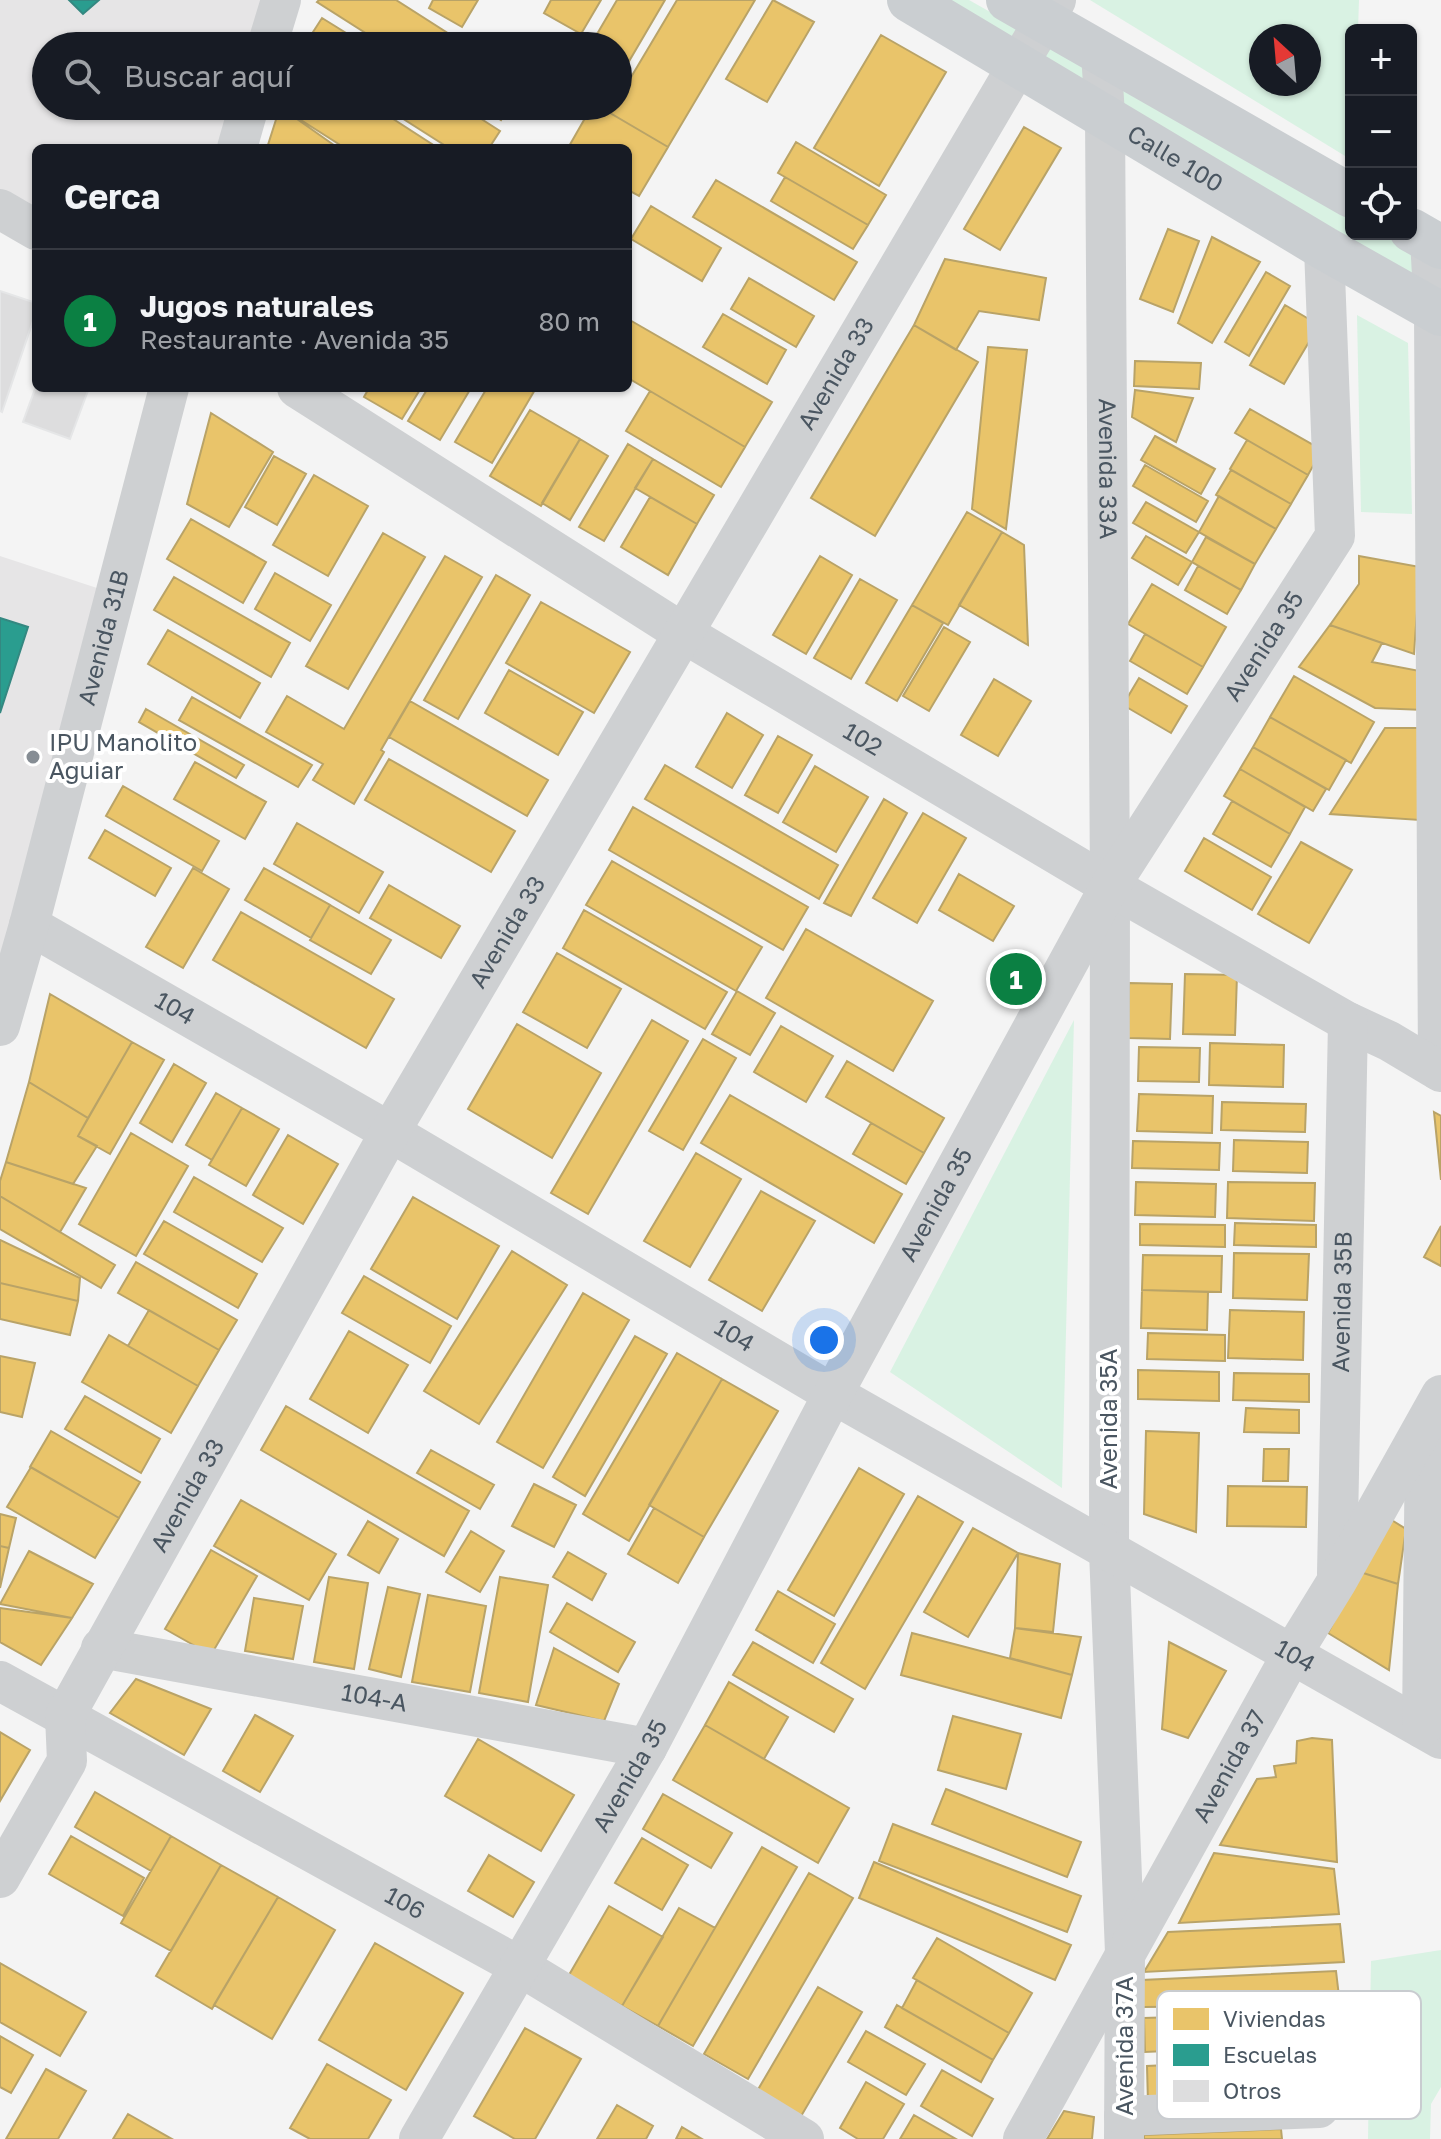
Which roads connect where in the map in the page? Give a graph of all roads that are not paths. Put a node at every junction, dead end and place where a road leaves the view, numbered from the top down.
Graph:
1 (281, 0) edge
2 (909, 0) edge
3 (1036, 7) edge
4 (271, 32) edge
5 (1101, 53) junction
6 (1018, 64) junction
7 (1105, 115) junction
8 (245, 120) edge
9 (238, 144) edge
10 (1345, 193) edge
11 (0, 209) edge
12 (32, 228) edge
13 (1427, 239) edge
14 (1324, 248) junction
15 (1437, 312) edge
16 (168, 392) edge
17 (303, 392) edge
18 (683, 633) junction
19 (1110, 886) junction
20 (29, 925) junction
21 (1348, 1022) junction
22 (0, 1026) edge
23 (1440, 1071) edge
24 (390, 1132) junction
25 (833, 1394) junction
26 (1433, 1410) edge
27 (1109, 1551) junction
28 (1337, 1581) junction
29 (101, 1648) junction
30 (1292, 1654) junction
31 (0, 1681) edge
32 (65, 1716) junction
33 (1432, 1734) edge
34 (647, 1748) junction
35 (0, 1878) edge
36 (1125, 1953) junction
37 (519, 1966) junction
38 (1206, 2119) edge
39 (1124, 2127) edge
40 (419, 2139) edge
41 (804, 2139) edge
42 (1023, 2139) edge

1 - 4 street
2 - 6 main road, Calle 100
3 - 5 main road
3 - 6 street, Avenida 33
5 - 7 street, Avenida 33A
5 - 10 main road
6 - 7 main road, Calle 100
6 - 18 street, Avenida 33
7 - 14 main road, Calle 100
7 - 19 street, Avenida 33A
8 - 9 street
11 - 12 street
13 - 15 street
14 - 15 main road, Calle 100
14 - 19 street, Avenida 35
15 - 23 street
16 - 20 street, Avenida 31B
17 - 18 street, 102
18 - 19 street, 102
18 - 24 street, Avenida 33
19 - 21 street, 102
19 - 25 street, Avenida 35
19 - 27 street, Avenida 35A
20 - 22 street, Avenida 31B
20 - 24 street, 104
21 - 23 street, 102
21 - 28 street, Avenida 35B
24 - 25 street, 104
24 - 29 street, Avenida 33
25 - 27 street, 104
25 - 34 street, Avenida 35
26 - 28 street, Avenida 37
26 - 33 street
27 - 30 street, 104
27 - 36 street, Avenida 35A
28 - 30 street, Avenida 37
29 - 32 street, Avenida 33
29 - 34 street, 104-A
30 - 33 street, 104
30 - 36 street, Avenida 37
31 - 32 street, 106
32 - 35 street
32 - 37 street, 106
34 - 37 street, Avenida 35
36 - 39 street, Avenida 37A
36 - 42 street, Avenida 37
37 - 40 street, Avenida 35
37 - 41 street, 106
38 - 39 street

